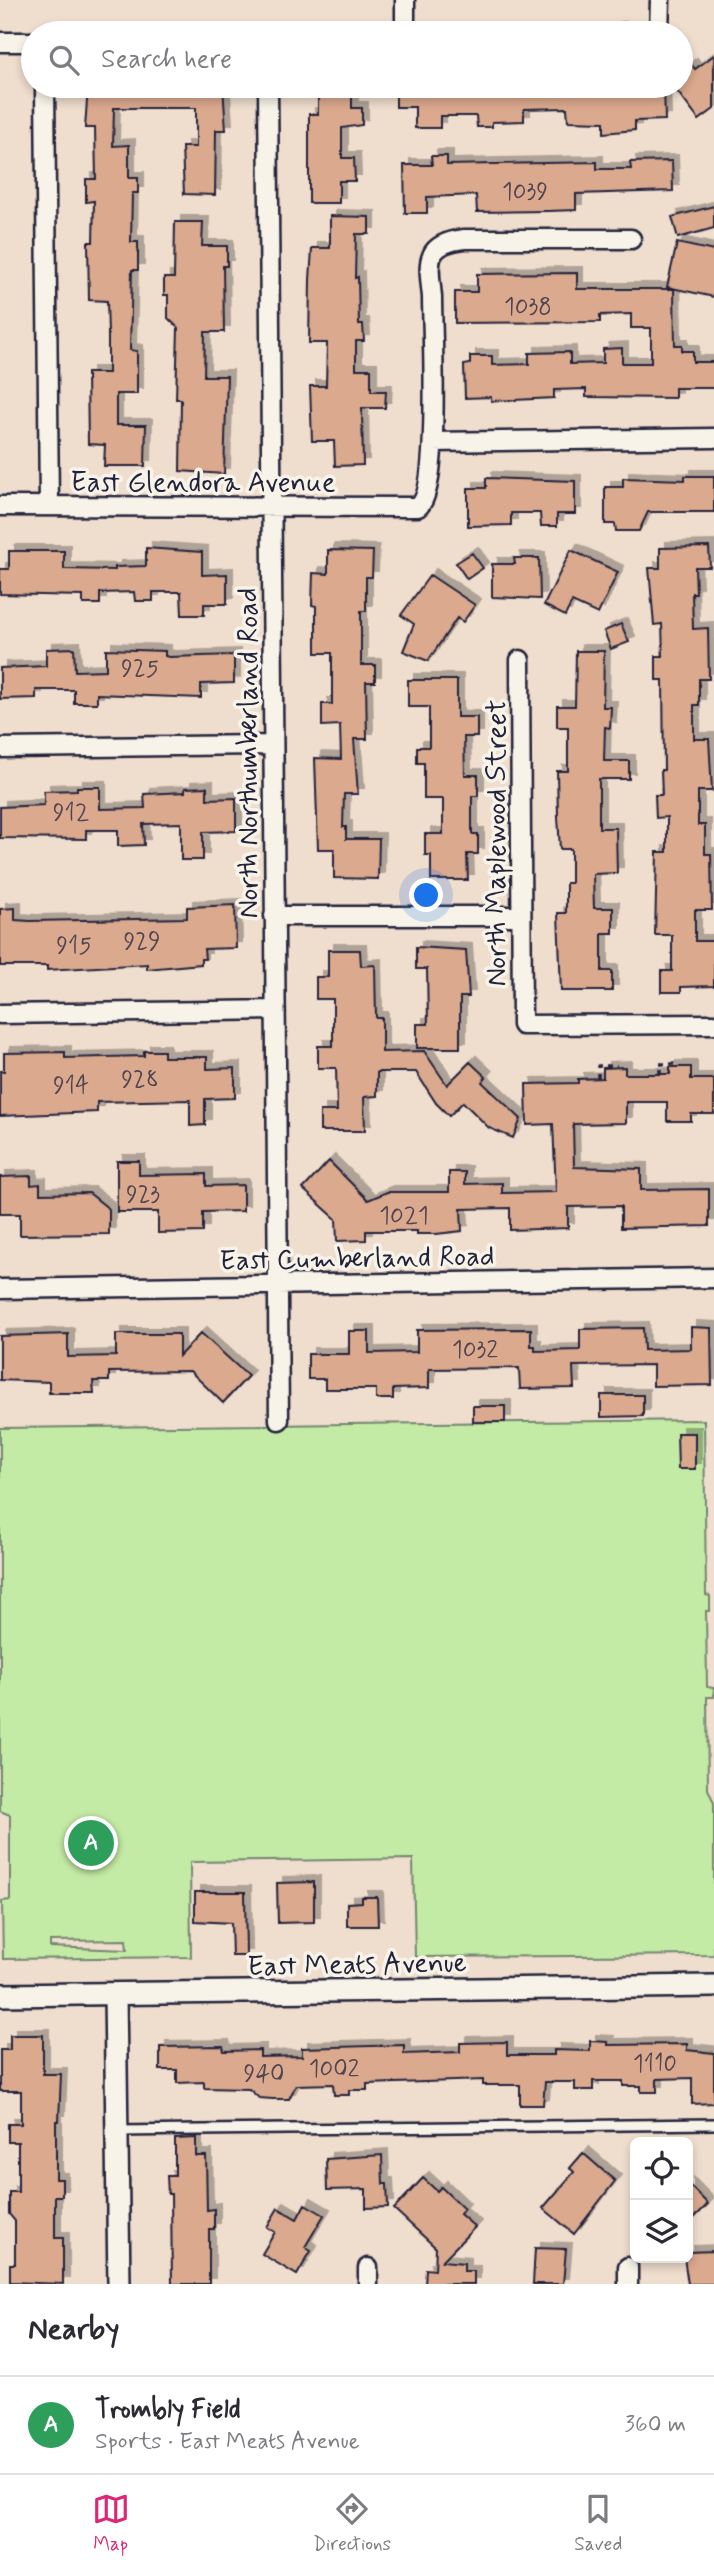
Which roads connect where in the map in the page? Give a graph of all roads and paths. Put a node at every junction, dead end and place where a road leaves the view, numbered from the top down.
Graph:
1 (405, 0) edge
2 (660, 0) edge
3 (405, 21) edge
4 (659, 21) edge
5 (0, 42) edge
6 (21, 42) edge
7 (45, 98) edge
8 (268, 98) edge
9 (631, 239) dead end
10 (714, 438) edge
11 (432, 442) junction
12 (0, 506) edge
13 (49, 506) junction
14 (273, 509) junction
15 (520, 660) dead end
16 (272, 745) junction
17 (0, 748) edge
18 (274, 916) junction
19 (521, 916) junction
20 (275, 1010) junction
21 (0, 1014) edge
22 (714, 1024) edge
23 (680, 1064) dead end
24 (617, 1066) dead end
25 (660, 1074) dead end
26 (597, 1078) dead end
27 (714, 1278) edge
28 (278, 1284) junction
29 (0, 1289) edge
30 (279, 1419) dead end
31 (714, 1986) edge
32 (116, 1994) junction
33 (0, 1995) edge
34 (714, 2124) edge
35 (117, 2131) junction
36 (119, 2284) edge

1 - 3 street
2 - 4 street
5 - 6 street
7 - 13 street
8 - 14 street, North Northumberland Road
9 - 11 street
10 - 11 street
11 - 14 street, East Glendora Avenue
12 - 13 street, East Glendora Avenue
13 - 14 street, East Glendora Avenue
14 - 16 street, North Northumberland Road
15 - 19 street, North Maplewood Street
16 - 17 street
16 - 18 street, North Northumberland Road
18 - 19 street
18 - 20 street, North Northumberland Road
19 - 22 street, North Maplewood Street
20 - 21 street
20 - 28 street, North Northumberland Road
23 - 25 path
24 - 26 path
27 - 28 street, East Cumberland Road
28 - 29 street, East Cumberland Road
28 - 30 street, North Northumberland Road
31 - 32 street, East Meats Avenue
32 - 33 street, East Meats Avenue
32 - 35 street
34 - 35 lane
35 - 36 street

